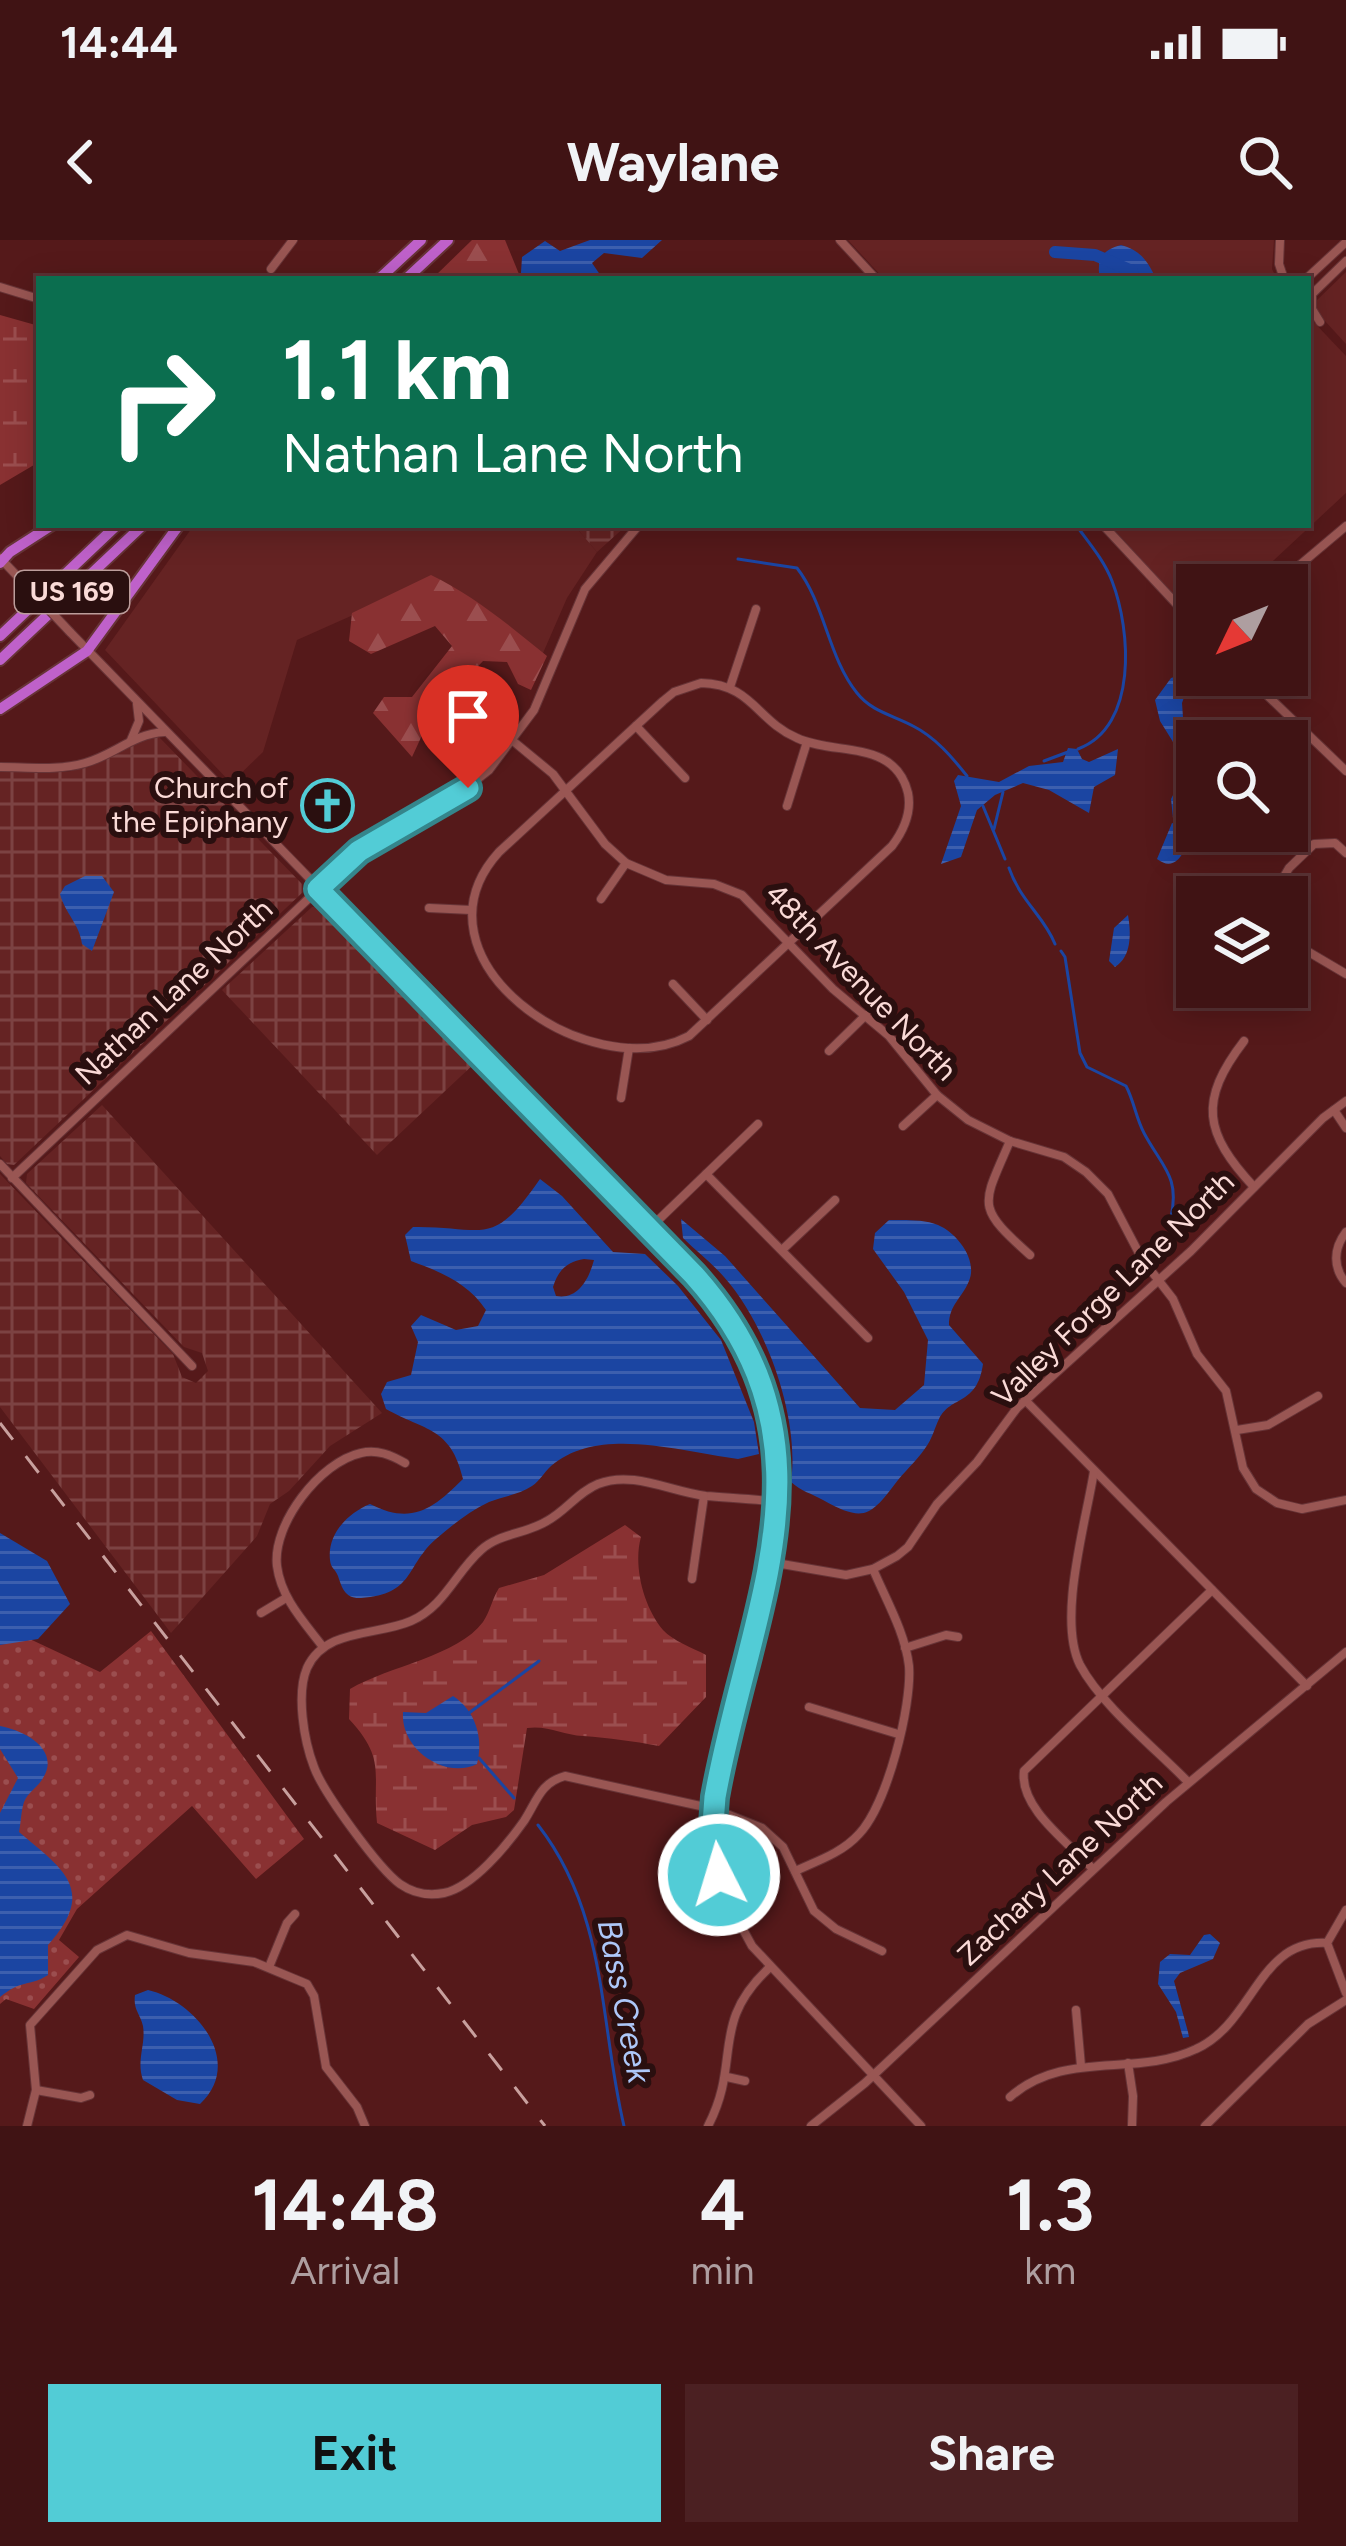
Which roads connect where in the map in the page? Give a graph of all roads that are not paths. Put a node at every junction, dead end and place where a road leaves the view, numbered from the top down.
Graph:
1 (274, 240) edge
2 (293, 240) edge
3 (421, 240) edge
4 (448, 240) edge
5 (840, 240) edge
6 (1280, 240) edge
7 (1346, 242) edge
8 (283, 250) junction
9 (1346, 261) edge
10 (271, 269) dead end
11 (382, 276) edge
12 (409, 276) edge
13 (873, 276) edge
14 (1283, 276) edge
15 (1309, 276) edge
16 (0, 287) edge
17 (1311, 295) edge
18 (36, 298) edge
19 (1311, 305) edge
20 (1311, 315) edge
21 (1346, 526) edge
22 (48, 528) edge
23 (115, 528) edge
24 (140, 528) edge
25 (177, 528) edge
26 (636, 528) edge
27 (1106, 528) edge
28 (1, 560) edge
29 (1301, 564) edge
30 (1176, 603) edge
31 (756, 609) dead end
32 (0, 635) edge
33 (87, 651) junction
34 (0, 660) edge
35 (730, 687) junction
36 (1268, 696) edge
37 (137, 703) junction
38 (0, 709) edge
39 (636, 726) junction
40 (165, 732) junction
41 (131, 740) junction
42 (513, 741) junction
43 (807, 742) junction
44 (0, 767) edge
45 (1346, 771) edge
46 (685, 778) dead end
47 (566, 790) junction
48 (787, 806) dead end
49 (1346, 853) edge
50 (626, 862) junction
51 (1284, 876) edge
52 (318, 889) junction
53 (601, 899) dead end
54 (429, 908) dead end
55 (471, 910) junction
56 (789, 943) junction
57 (1308, 952) edge
58 (1346, 974) edge
59 (673, 983) dead end
60 (866, 1015) junction
61 (707, 1020) junction
62 (1244, 1041) dead end
63 (628, 1048) junction
64 (829, 1051) dead end
65 (937, 1095) junction
66 (621, 1097) dead end
67 (1346, 1101) edge
68 (1334, 1110) junction
69 (758, 1124) dead end
70 (904, 1126) dead end
71 (1346, 1128) edge
72 (1010, 1141) junction
73 (0, 1164) edge
74 (706, 1174) junction
75 (13, 1178) junction
76 (1254, 1187) junction
77 (835, 1200) dead end
78 (649, 1228) junction
79 (1346, 1232) edge
80 (782, 1250) junction
81 (1030, 1255) dead end
82 (1343, 1280) edge
83 (1158, 1281) junction
84 (868, 1338) dead end
85 (192, 1366) dead end
86 (1318, 1396) dead end
87 (1025, 1400) junction
88 (1237, 1430) junction
89 (405, 1462) dead end
90 (1094, 1470) junction
91 (704, 1496) junction
92 (1346, 1500) edge
93 (778, 1502) junction
94 (770, 1562) junction
95 (873, 1569) junction
96 (692, 1579) dead end
97 (1212, 1590) junction
98 (286, 1598) junction
99 (261, 1613) dead end
100 (958, 1637) dead end
101 (323, 1647) junction
102 (905, 1648) junction
103 (1346, 1652) edge
104 (1307, 1686) junction
105 (1103, 1695) junction
106 (809, 1707) dead end
107 (898, 1734) junction
108 (1188, 1783) junction
109 (714, 1809) junction
110 (1093, 1869) junction
111 (795, 1871) junction
112 (1346, 1910) edge
113 (296, 1914) dead end
114 (1327, 1943) junction
115 (882, 1952) dead end
116 (269, 1966) junction
117 (769, 1968) junction
118 (1346, 1997) edge
119 (1076, 2010) dead end
120 (1128, 2063) junction
121 (1081, 2066) junction
122 (874, 2074) junction
123 (727, 2077) junction
124 (745, 2080) dead end
125 (35, 2090) junction
126 (90, 2095) dead end
127 (1010, 2097) dead end
128 (27, 2126) edge
129 (365, 2126) edge
130 (708, 2126) edge
131 (811, 2126) edge
132 (921, 2126) edge
133 (1132, 2126) edge
134 (1205, 2126) edge

1 - 8 street
2 - 8 street
3 - 11 highway
4 - 12 highway
5 - 13 street
6 - 14 street
7 - 15 street
8 - 10 street
9 - 17 street
16 - 18 street
19 - 20 street
21 - 29 street
22 - 28 highway
23 - 32 highway, US 169
24 - 34 highway, US 169
25 - 33 highway
26 - 42 street, Nathan Lane North
27 - 30 street
28 - 33 street, bridge
31 - 35 street
33 - 37 street
33 - 38 highway
35 - 39 street
35 - 43 street
36 - 45 street
37 - 40 street
37 - 41 street
39 - 46 street
39 - 47 street
40 - 41 street
40 - 52 street
41 - 44 street
42 - 47 street, 48th Avenue North
42 - 52 street, Nathan Lane North
43 - 48 street
43 - 56 street
47 - 50 street, 48th Avenue North
47 - 55 street
49 - 51 street
50 - 53 street
50 - 56 street, 48th Avenue North
52 - 75 street, Nathan Lane North
52 - 78 street
54 - 55 street
55 - 63 street
56 - 60 street, 48th Avenue North
56 - 61 street
57 - 58 street
59 - 61 street
60 - 64 street
60 - 65 street, 48th Avenue North
61 - 63 street
62 - 76 street
63 - 66 street
65 - 70 street
65 - 72 street, 48th Avenue North
67 - 68 street, Valley Forge Lane North
68 - 71 street
68 - 76 street, Valley Forge Lane North
69 - 74 street
72 - 81 street
72 - 83 street, 48th Avenue North
73 - 75 street
74 - 78 street
74 - 80 street
75 - 85 street
76 - 83 street, Valley Forge Lane North
77 - 80 street
78 - 93 street
79 - 82 street
80 - 84 street
83 - 87 street, Valley Forge Lane North
83 - 88 street, 48th Avenue North
86 - 88 street
87 - 90 street
87 - 95 street, Valley Forge Lane North
88 - 92 street, 48th Avenue North
89 - 98 street
90 - 97 street
90 - 105 street
91 - 93 street
91 - 96 street
91 - 101 street
93 - 94 street
94 - 95 street
94 - 109 street
95 - 102 street
97 - 104 street
97 - 105 street
98 - 99 street
98 - 101 street
100 - 102 street
101 - 109 street
102 - 107 street
103 - 104 street, Zachary Lane North
104 - 108 street, Zachary Lane North
105 - 108 street
105 - 110 street
106 - 107 street
107 - 111 street
108 - 110 street, Zachary Lane North
109 - 111 street
109 - 117 street
110 - 122 street, Zachary Lane North
111 - 115 street
112 - 114 street
113 - 116 street
114 - 118 street
114 - 120 street
116 - 125 street
116 - 129 street
117 - 122 street
117 - 123 street
118 - 134 street
119 - 121 street
120 - 121 street
120 - 133 street
121 - 127 street
122 - 131 street, Zachary Lane North
122 - 132 street
123 - 124 street
123 - 130 street
125 - 126 street
125 - 128 street

